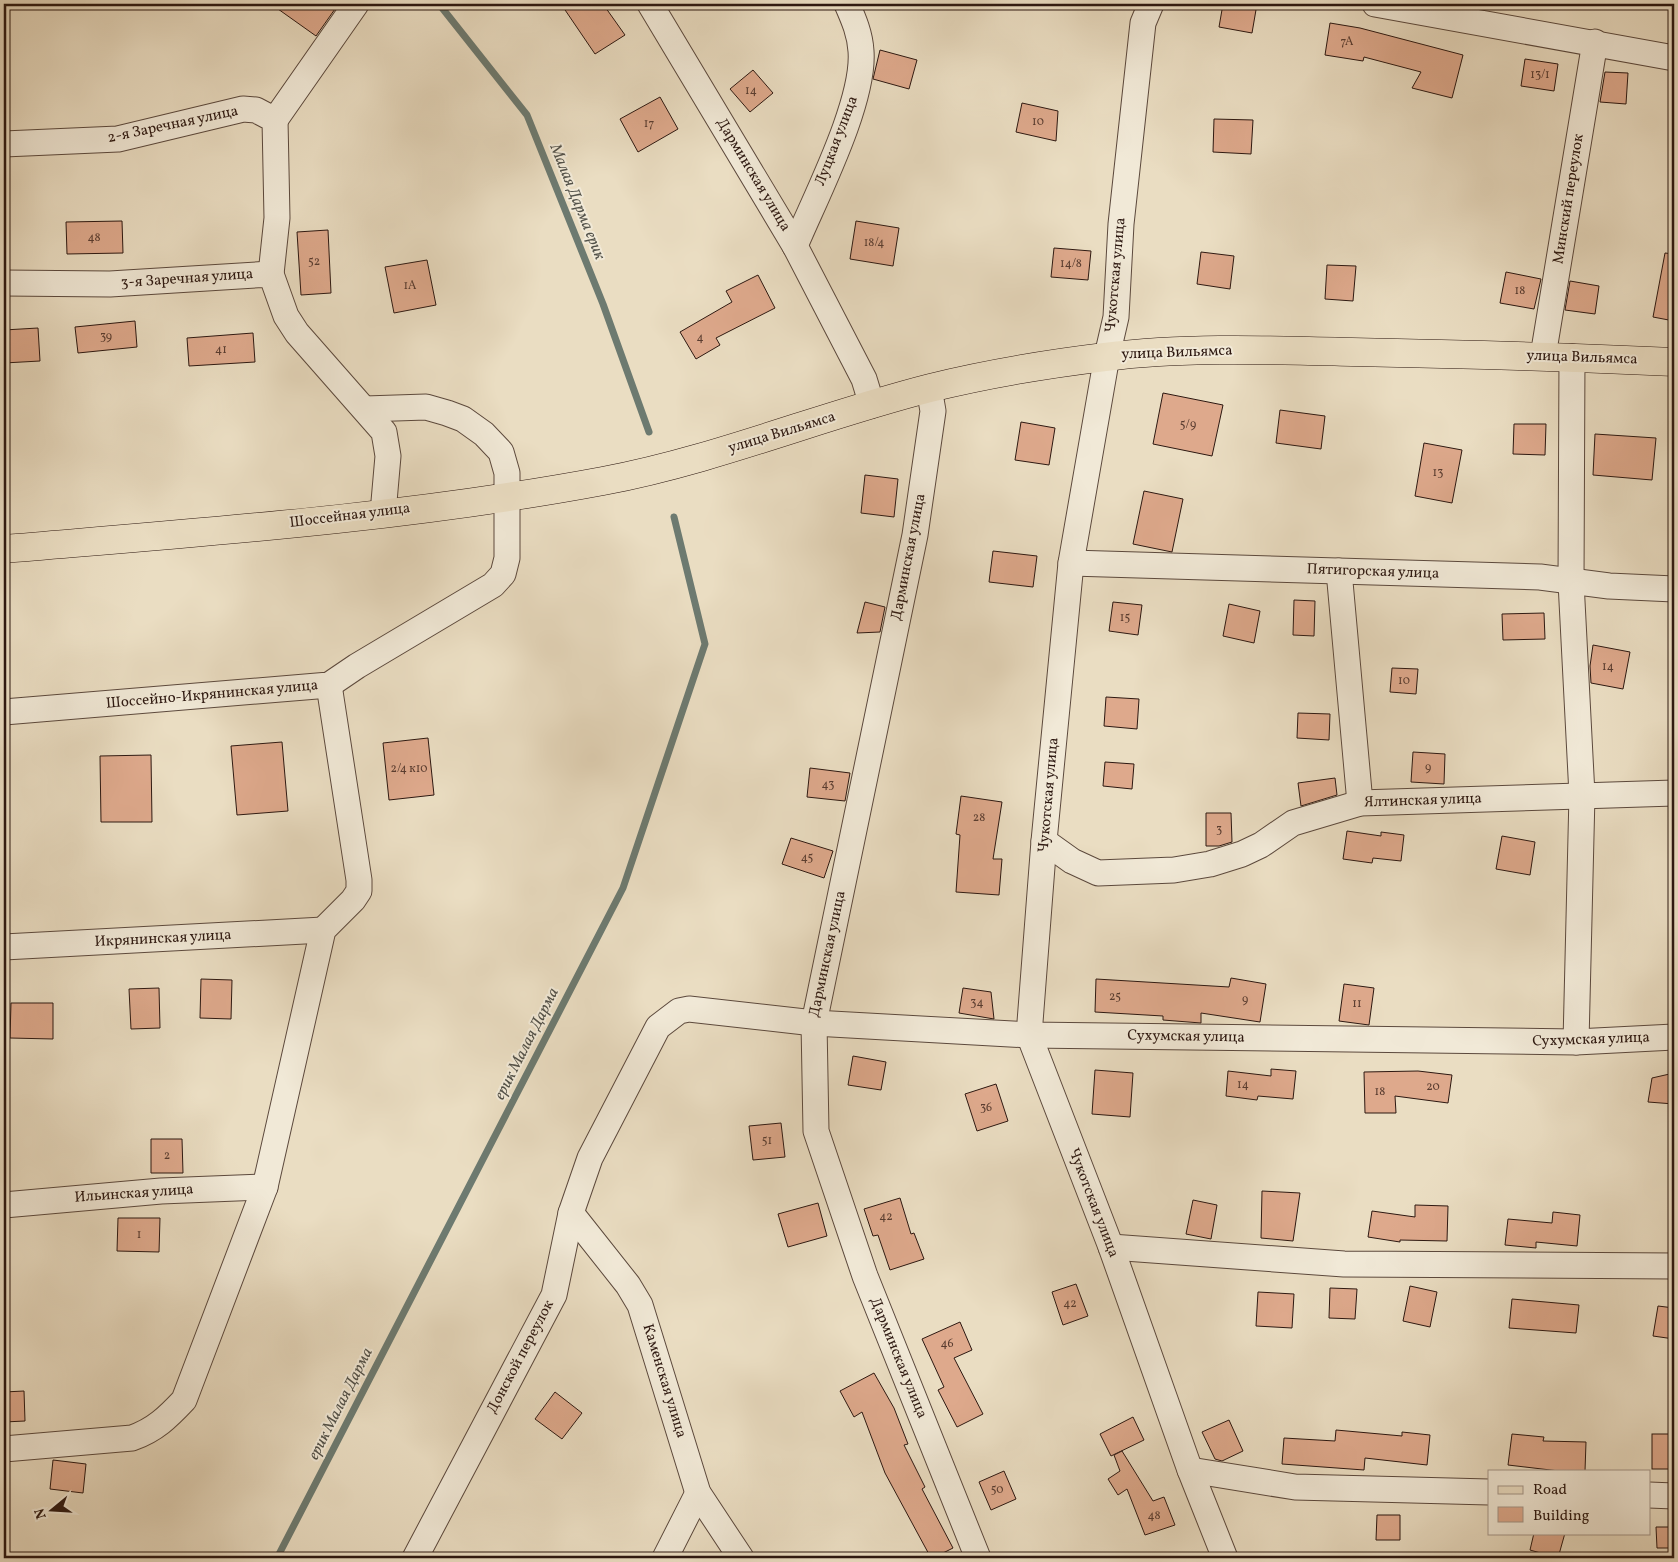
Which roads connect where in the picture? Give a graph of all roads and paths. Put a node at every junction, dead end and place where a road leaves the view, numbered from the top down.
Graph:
1 (356, 4) edge
2 (650, 4) edge
3 (847, 4) edge
4 (1151, 4) edge
5 (1375, 4) edge
6 (1595, 42) junction
7 (1674, 58) edge
8 (275, 120) junction
9 (4, 144) edge
10 (795, 246) junction
11 (271, 274) junction
12 (4, 283) edge
13 (1107, 356) junction
14 (1543, 356) junction
15 (1572, 357) junction
16 (1674, 362) edge
17 (929, 388) junction
18 (872, 405) junction
19 (365, 409) junction
20 (694, 461) joint
21 (508, 496) junction
22 (383, 513) junction
23 (4, 550) edge
24 (1071, 563) junction
25 (1339, 571) junction
26 (1571, 582) junction
27 (1674, 589) edge
28 (329, 685) junction
29 (4, 712) edge
30 (1674, 793) edge
31 (1582, 795) junction
32 (1360, 803) junction
33 (1044, 841) junction
34 (323, 930) junction
35 (4, 947) edge
36 (699, 1010) joint
37 (814, 1023) junction
38 (1029, 1035) junction
39 (1674, 1036) edge
40 (1576, 1042) junction
41 (265, 1187) junction
42 (4, 1205) edge
43 (571, 1213) junction
44 (1111, 1247) junction
45 (1674, 1266) edge
46 (4, 1449) edge
47 (1190, 1470) junction
48 (1488, 1492) edge
49 (698, 1493) junction
50 (1650, 1495) edge
51 (1674, 1496) edge
52 (415, 1558) edge
53 (665, 1558) edge
54 (741, 1558) edge
55 (978, 1558) edge
56 (1225, 1558) edge

1 - 8 street
2 - 10 street, Дарминская улица
3 - 10 street, Луцкая улица
4 - 13 street, Чукотская улица
5 - 6 street
6 - 7 street
6 - 14 street, Минский переулок
8 - 9 street, 2-я Заречная улица
8 - 11 street
10 - 18 street, Дарминская улица
11 - 12 street, 3-я Заречная улица
11 - 19 street, 3-я Заречная улица
13 - 14 main road, улица Вильямса
13 - 17 main road, улица Вильямса
13 - 24 street, Чукотская улица
14 - 15 main road, улица Вильямса
15 - 16 main road, улица Вильямса
15 - 26 street
17 - 18 main road, улица Вильямса
17 - 37 street, Дарминская улица
18 - 20 main road, улица Вильямса
19 - 21 street, Шоссейно-Икрянинская улица
19 - 22 street, 3-я Заречная улица
20 - 21 main road, Шоссейная улица
21 - 22 main road, Шоссейная улица
21 - 28 street, Шоссейно-Икрянинская улица
22 - 23 main road, Шоссейная улица
24 - 25 street, Пятигорская улица
24 - 33 street, Чукотская улица
25 - 26 street, Пятигорская улица
25 - 32 street
26 - 27 street, Пятигорская улица
26 - 31 street
28 - 29 street, Шоссейно-Икрянинская улица
28 - 34 street
30 - 31 street, Ялтинская улица
31 - 32 street, Ялтинская улица
31 - 40 street
32 - 33 street, Ялтинская улица
33 - 38 street, Чукотская улица
34 - 35 street, Икрянинская улица
34 - 41 street
36 - 37 street, Сухумская улица
36 - 43 street, Донской переулок
37 - 38 street, Сухумская улица
37 - 55 street, Дарминская улица
38 - 40 street, Сухумская улица
38 - 44 street, Чукотская улица
39 - 40 street, Сухумская улица
41 - 42 street, Ильинская улица
41 - 46 street
43 - 49 street, Каменская улица
43 - 52 street, Донской переулок
44 - 45 street
44 - 47 street, Чукотская улица
47 - 48 street
47 - 56 street, Чукотская улица
49 - 53 street
49 - 54 street, Каменская улица
50 - 51 street

